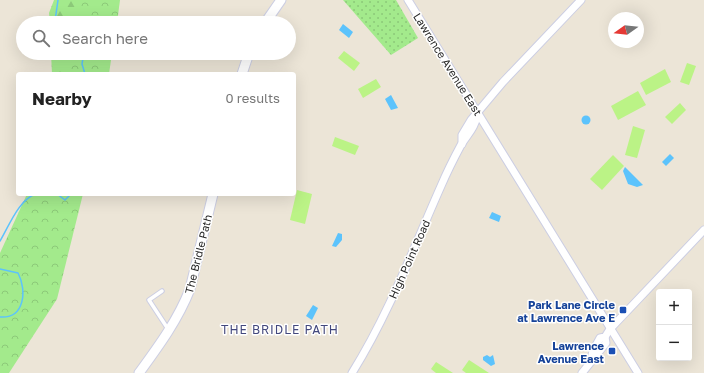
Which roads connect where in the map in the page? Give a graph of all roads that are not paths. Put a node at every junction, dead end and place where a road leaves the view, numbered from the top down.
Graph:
1 (281, 0) edge
2 (408, 0) edge
3 (581, 0) edge
4 (270, 16) edge
5 (247, 60) edge
6 (243, 72) edge
7 (478, 113) junction
8 (213, 196) edge
9 (704, 230) edge
10 (162, 291) dead end
11 (610, 329) junction
12 (169, 330) junction
13 (139, 373) edge
14 (352, 373) edge
15 (582, 373) edge
16 (638, 373) edge

1 - 4 street
2 - 7 street, Lawrence Avenue East
3 - 7 street, High Point Road
5 - 6 street
7 - 11 street, Lawrence Avenue East
7 - 14 street, High Point Road
8 - 12 street, The Bridle Path
9 - 11 street
10 - 12 lane
11 - 15 street
11 - 16 street, Lawrence Avenue East
12 - 13 street, The Bridle Path

